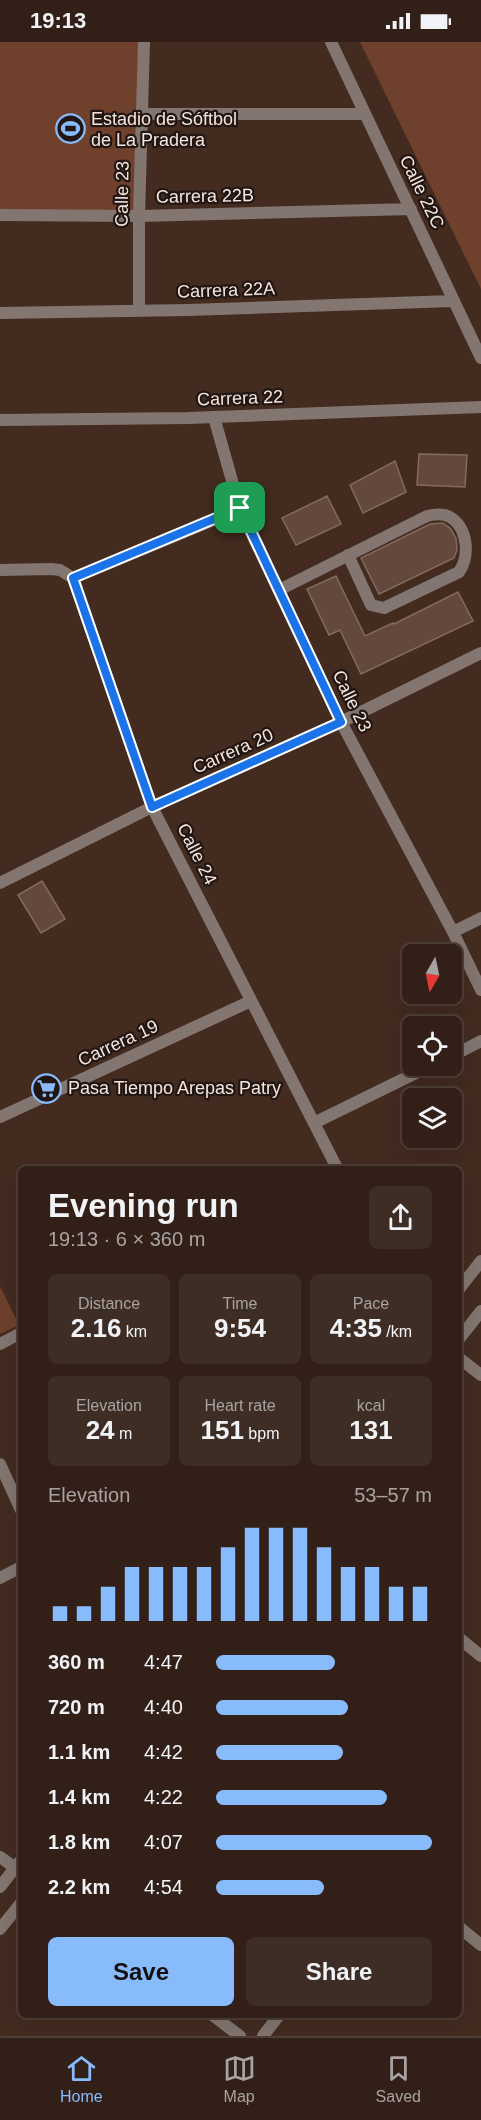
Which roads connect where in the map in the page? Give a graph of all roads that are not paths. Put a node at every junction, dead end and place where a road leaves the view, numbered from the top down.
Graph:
1 (144, 42) edge
2 (331, 42) edge
3 (142, 114) junction
4 (365, 114) junction
5 (411, 209) junction
6 (0, 215) edge
7 (139, 216) junction
8 (453, 301) junction
9 (139, 310) junction
10 (0, 313) edge
11 (481, 358) edge
12 (481, 407) edge
13 (214, 417) junction
14 (0, 420) edge
15 (240, 508) junction
16 (348, 555) junction
17 (0, 570) edge
18 (73, 578) junction
19 (279, 590) junction
20 (481, 653) edge
21 (341, 722) junction
22 (152, 807) junction
23 (0, 883) edge
24 (481, 918) edge
25 (453, 932) junction
26 (481, 990) edge
27 (251, 1000) junction
28 (481, 1041) edge
29 (462, 1051) edge
30 (410, 1076) edge
31 (0, 1117) edge
32 (314, 1123) junction
33 (336, 1166) edge
34 (481, 1261) edge
35 (462, 1285) edge
36 (481, 1311) edge
37 (18, 1335) edge
38 (462, 1335) edge
39 (0, 1344) edge
40 (462, 1360) edge
41 (481, 1375) edge
42 (0, 1464) edge
43 (18, 1503) edge
44 (18, 1569) edge
45 (0, 1578) edge
46 (462, 1640) edge
47 (481, 1656) edge
48 (0, 1857) edge
49 (18, 1866) edge
50 (18, 1868) edge
51 (0, 1887) edge
52 (18, 1907) edge
53 (0, 1929) edge
54 (462, 1930) edge
55 (481, 1946) edge
56 (216, 2018) edge
57 (277, 2018) edge
58 (240, 2036) edge
59 (263, 2036) edge

1 - 3 street, Calle 23
2 - 4 street, Calle 22C
3 - 4 street
3 - 7 street, Calle 23
4 - 5 street, Calle 22C
5 - 7 street, Carrera 22B
5 - 8 street, Calle 22C
6 - 7 street, Carrera 22B
7 - 9 street, Calle 23
8 - 9 street, Carrera 22A
8 - 11 street, Calle 22C
9 - 10 street, Carrera 22A
12 - 13 street, Carrera 22
13 - 14 street, Carrera 22
13 - 15 street, Calle 23
15 - 18 street
15 - 19 street, Calle 23
16 - 16 street
16 - 19 street
17 - 18 street
18 - 22 street, Calle 24
19 - 21 street, Calle 23
20 - 21 street, Carrera 20
21 - 22 street, Carrera 20
21 - 25 street, Calle 23
22 - 23 street, Carrera 20
22 - 27 street, Calle 24
24 - 25 street
25 - 26 street, Calle 23
27 - 31 street, Carrera 19
27 - 32 street, Calle 24
28 - 29 street
30 - 32 street
32 - 33 street, Calle 24
34 - 35 street
36 - 38 street
37 - 39 street
40 - 41 street
42 - 43 street
44 - 45 street
46 - 47 street
48 - 49 street
50 - 51 street
52 - 53 street
54 - 55 street
56 - 58 street
57 - 59 street

